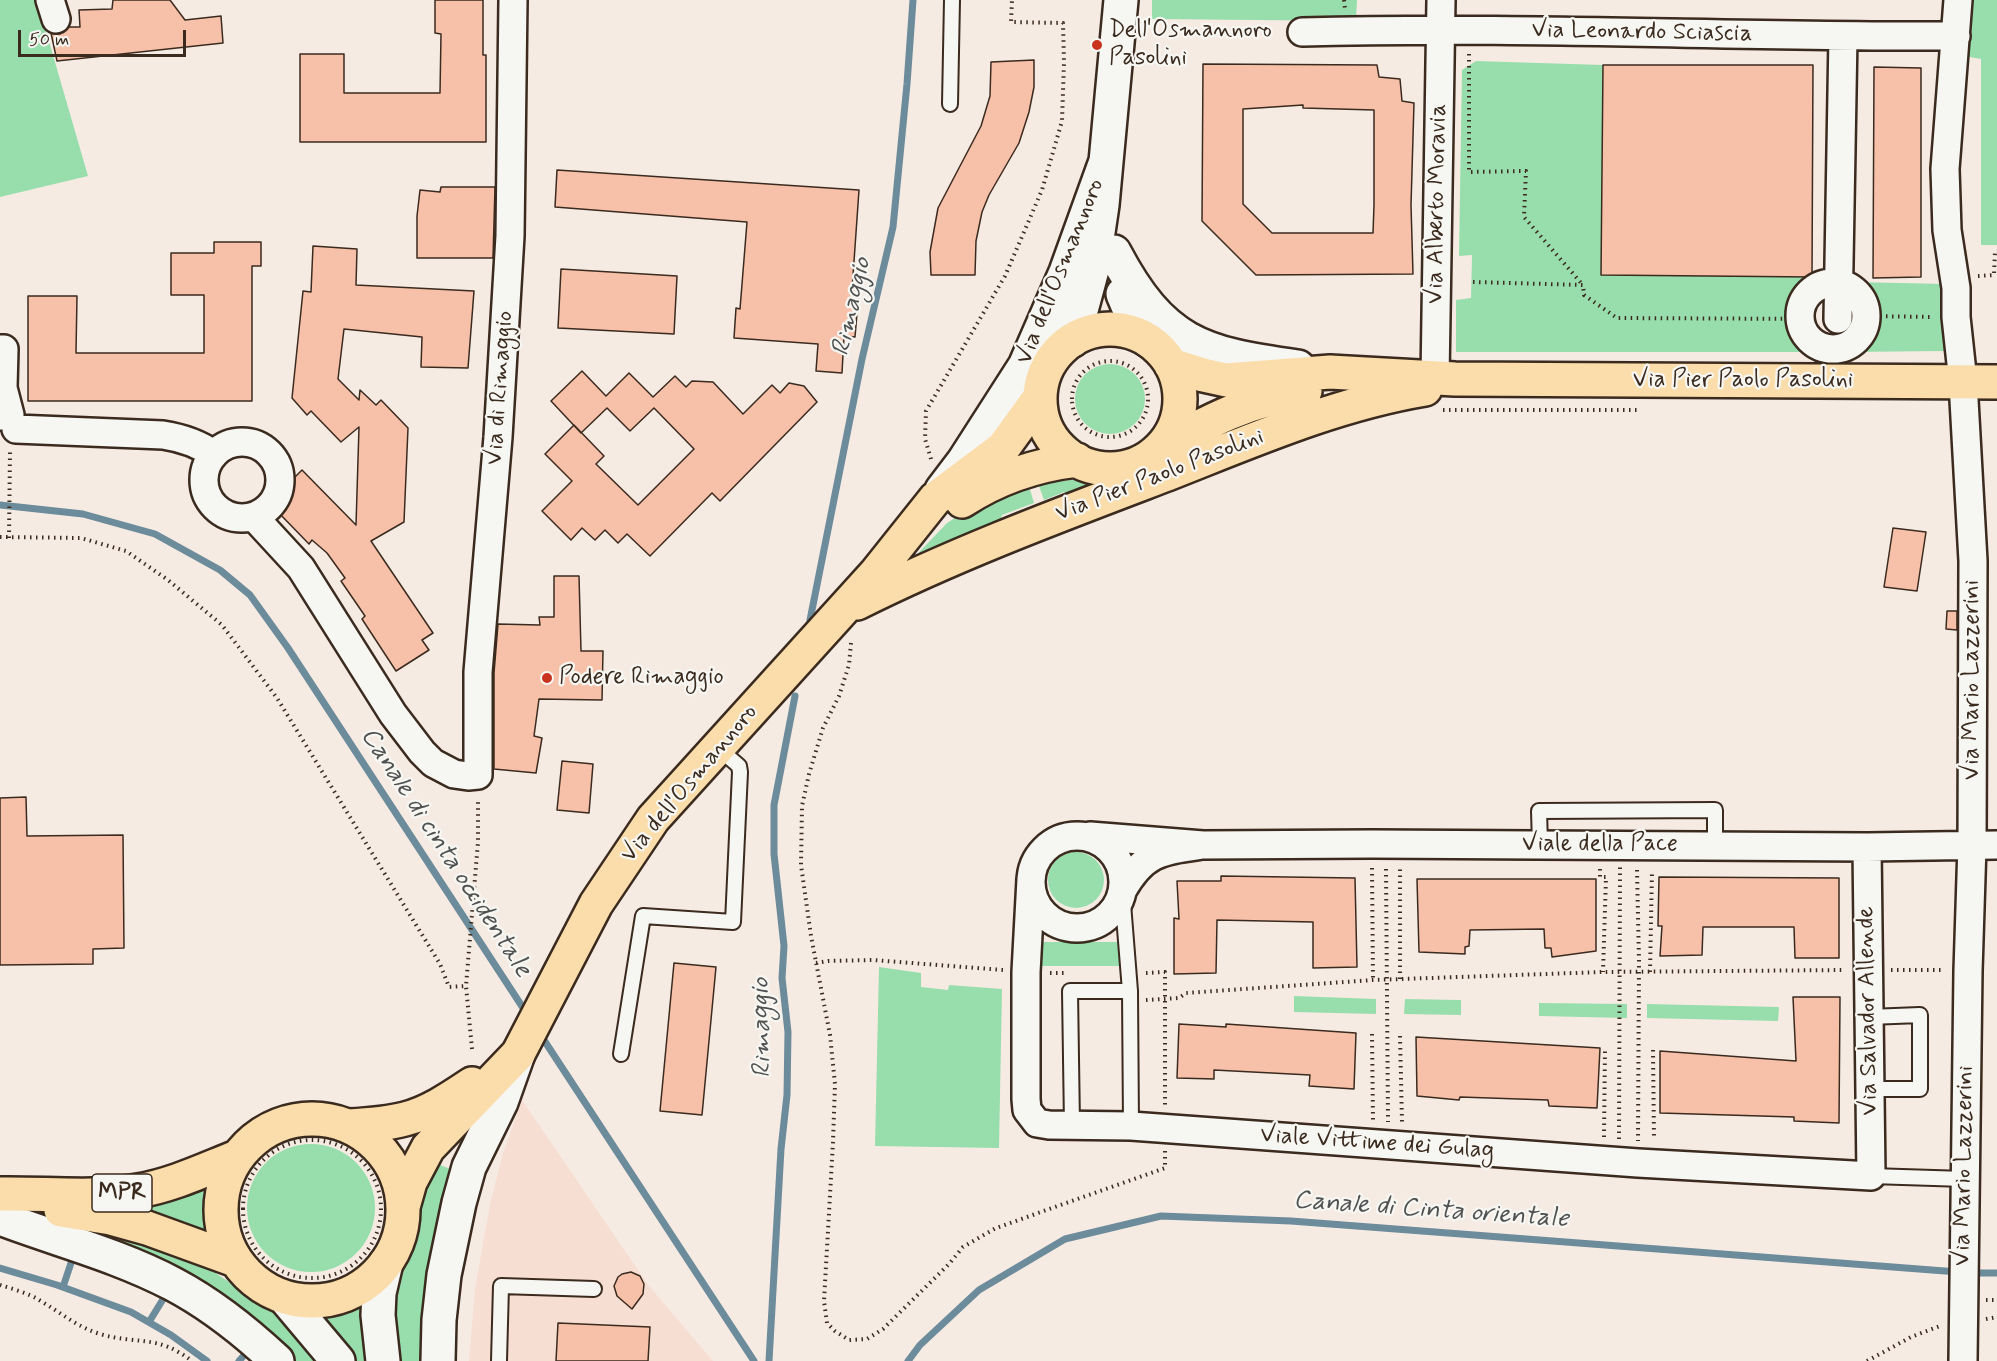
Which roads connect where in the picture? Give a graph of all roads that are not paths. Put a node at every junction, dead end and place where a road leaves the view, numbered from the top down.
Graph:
1 (513, 0) edge
2 (952, 0) edge
3 (1120, 0) edge
4 (1441, 0) edge
5 (1958, 0) edge
6 (1441, 30) junction
7 (1302, 32) dead end
8 (1844, 36) junction
9 (1956, 36) junction
10 (950, 104) dead end
11 (1105, 164) junction
12 (1102, 205) junction
13 (1114, 252) junction
14 (1839, 284) junction
15 (1838, 319) road end
16 (1073, 340) junction
17 (1148, 340) junction
18 (0, 349) edge
19 (1171, 365) junction
20 (1330, 372) junction
21 (1445, 378) junction
22 (1489, 379) junction
23 (1963, 382) junction
24 (1997, 382) edge
25 (1040, 397) junction
26 (8, 422) edge
27 (1158, 450) junction
28 (213, 454) junction
29 (1077, 460) junction
30 (935, 499) junction
31 (254, 517) junction
32 (876, 573) junction
33 (839, 628) junction
34 (717, 747) junction
35 (1080, 836) junction
36 (1980, 836) edge
37 (1540, 844) junction
38 (1203, 845) junction
39 (1715, 845) junction
40 (1867, 847) junction
41 (1031, 879) junction
42 (1122, 891) junction
43 (1130, 996) junction
44 (1869, 1017) junction
45 (520, 1050) junction
46 (621, 1054) dead end
47 (1870, 1089) junction
48 (1072, 1125) junction
49 (348, 1126) junction
50 (1131, 1126) junction
51 (237, 1157) junction
52 (1860, 1175) junction
53 (1965, 1179) junction
54 (0, 1194) edge
55 (0, 1200) edge
56 (403, 1207) junction
57 (0, 1218) edge
58 (235, 1260) junction
59 (386, 1263) junction
60 (594, 1289) dead end
61 (285, 1298) junction
62 (277, 1361) edge
63 (338, 1361) edge
64 (383, 1361) edge
65 (438, 1361) edge
66 (498, 1361) edge
67 (1963, 1361) edge

1 - 31 street, Via di Rimaggio
2 - 10 lane
3 - 11 street, Via dell'Osmannoro
4 - 6 street, Via Alberto Moravia
5 - 9 street, Via Mario Lazzerini
6 - 7 street
6 - 8 street, Via Leonardo Sciascia
6 - 21 street, Via Alberto Moravia
8 - 9 street, Via Leonardo Sciascia
8 - 14 street
9 - 23 street, Via Mario Lazzerini
11 - 12 street, Via dell'Osmannoro
11 - 30 street, Via dell'Osmannoro
12 - 13 street, Via dell'Osmannoro
12 - 16 street, Via dell'Osmannoro
13 - 17 street, Via dell'Osmannoro
13 - 20 street, Via Pier Paolo Pasolini
14 - 14 street
14 - 15 street
16 - 17 main road, Via dell'Osmannoro
16 - 25 main road, Via dell'Osmannoro
17 - 19 main road, Via dell'Osmannoro
18 - 26 street
19 - 20 main road, Via Pier Paolo Pasolini
19 - 27 main road, Via dell'Osmannoro
20 - 21 main road, Via Pier Paolo Pasolini
21 - 22 main road, Via Pier Paolo Pasolini
21 - 27 main road, Via Pier Paolo Pasolini
22 - 23 main road, Via Pier Paolo Pasolini
22 - 33 main road, Via Pier Paolo Pasolini
23 - 24 main road, Via Pier Paolo Pasolini
23 - 36 street, Via Mario Lazzerini
25 - 29 main road, Via dell'Osmannoro
25 - 30 main road, Via dell'Osmannoro
26 - 28 street
27 - 29 main road, Via dell'Osmannoro
28 - 31 street
28 - 31 street
29 - 32 main road, Via dell'Osmannoro
30 - 32 main road, Via dell'Osmannoro
32 - 33 main road, Via dell'Osmannoro
33 - 34 main road, Via dell'Osmannoro
34 - 45 main road, Via dell'Osmannoro
34 - 46 lane
35 - 38 street, Viale della Pace
35 - 41 street
35 - 42 street
36 - 40 street, Viale della Pace
36 - 53 street, Via Mario Lazzerini
37 - 38 street, Viale della Pace
37 - 39 street, Viale della Pace
37 - 39 lane
38 - 42 street, Viale della Pace
39 - 40 street, Viale della Pace
40 - 44 street, Via Salvador Allende
41 - 42 street
41 - 48 street, Viale Vittime dei Gulag
42 - 43 lane
43 - 48 lane
43 - 50 lane
44 - 47 street, Via Salvador Allende
44 - 47 lane
45 - 49 main road, Via dell'Osmannoro
45 - 56 main road, Via dell'Osmannoro
45 - 65 street
47 - 52 street, Via Salvador Allende
48 - 50 street, Viale Vittime dei Gulag
49 - 51 main road, Via dell'Osmannoro
49 - 56 main road, Via dell'Osmannoro
50 - 52 street, Viale Vittime dei Gulag
51 - 54 main road, MPR
51 - 58 main road, Via dell'Osmannoro
52 - 53 lane, Viale Vittime dei Gulag
53 - 67 street, Via Mario Lazzerini
55 - 58 main road, MPR
56 - 59 main road, Via dell'Osmannoro
57 - 62 street, MPR
58 - 61 main road, Via dell'Osmannoro
59 - 61 main road, Via dell'Osmannoro
59 - 64 street, Via dell'Osmannoro
60 - 66 lane
61 - 63 street, Via dell'Osmannoro

